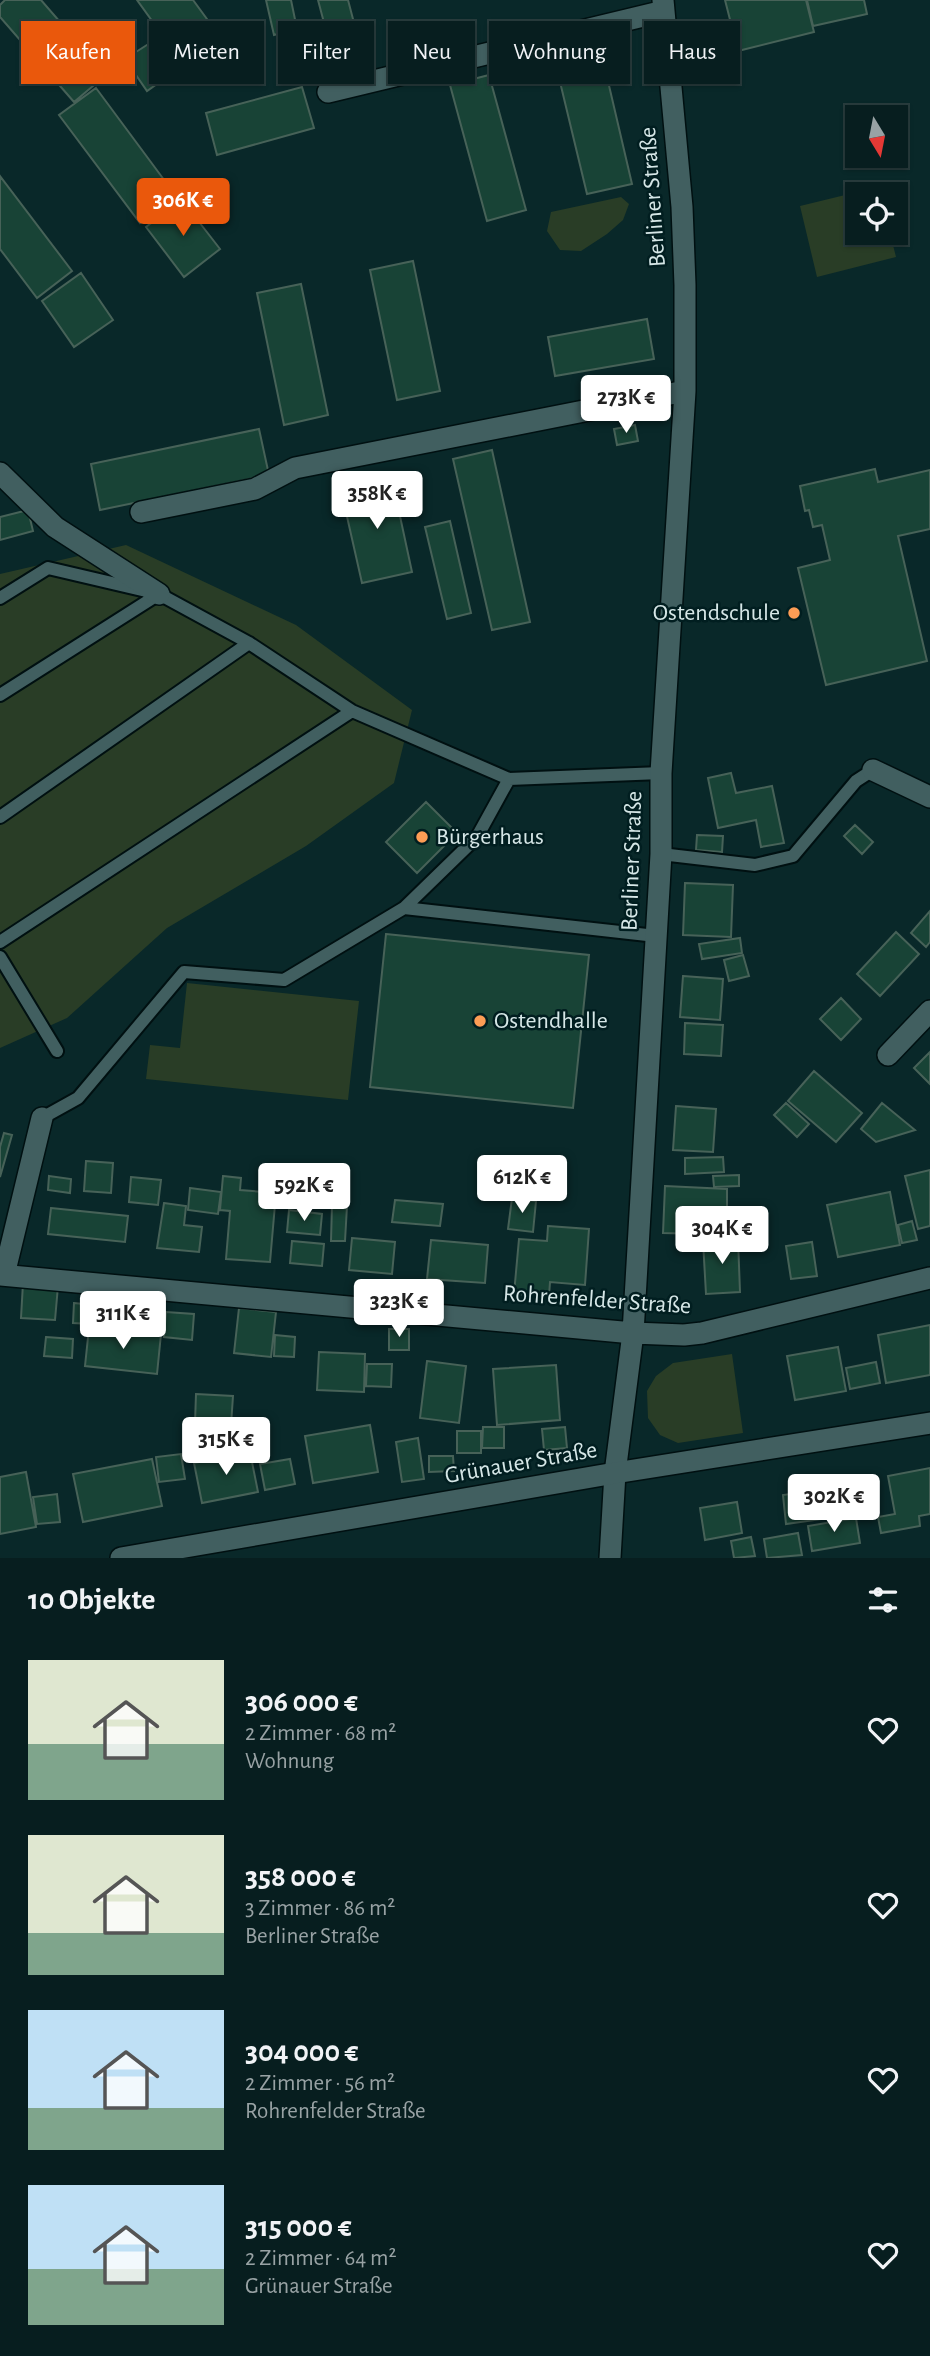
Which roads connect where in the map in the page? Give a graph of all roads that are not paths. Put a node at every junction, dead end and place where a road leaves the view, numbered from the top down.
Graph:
1 (664, 5) edge
2 (328, 92) dead end
3 (685, 391) junction
4 (0, 473) edge
5 (141, 512) dead end
6 (159, 594) junction
7 (0, 598) edge
8 (249, 643) junction
9 (0, 695) edge
10 (352, 711) junction
11 (873, 770) joint
12 (661, 773) junction
13 (509, 779) junction
14 (930, 797) edge
15 (0, 817) edge
16 (661, 854) junction
17 (404, 908) junction
18 (656, 936) junction
19 (0, 942) edge
20 (0, 957) edge
21 (930, 1011) edge
22 (57, 1051) dead end
23 (888, 1055) dead end
24 (42, 1118) joint
25 (2, 1275) edge
26 (930, 1278) edge
27 (634, 1333) junction
28 (930, 1423) edge
29 (615, 1473) junction
30 (159, 1555) edge
31 (121, 1558) edge
32 (610, 1558) edge

1 - 2 street
1 - 3 street, Berliner Straße
3 - 5 street
3 - 12 street, Berliner Straße
4 - 6 street
6 - 7 lane
6 - 8 lane
6 - 9 lane
8 - 10 lane
8 - 15 lane
10 - 13 lane
10 - 19 lane
11 - 14 street
11 - 16 lane
12 - 13 lane
12 - 16 street, Berliner Straße
13 - 17 lane
16 - 18 street, Berliner Straße
17 - 18 lane
17 - 24 lane
18 - 27 street, Berliner Straße
20 - 22 lane
21 - 23 street
24 - 25 street, Rohrenfelder Straße
25 - 27 street, Rohrenfelder Straße
26 - 27 street, Rohrenfelder Straße
27 - 29 street, Berliner Straße
28 - 29 street, Grünauer Straße
29 - 30 street, Grünauer Straße
29 - 32 street, Berliner Straße
30 - 31 street, Grünauer Straße

